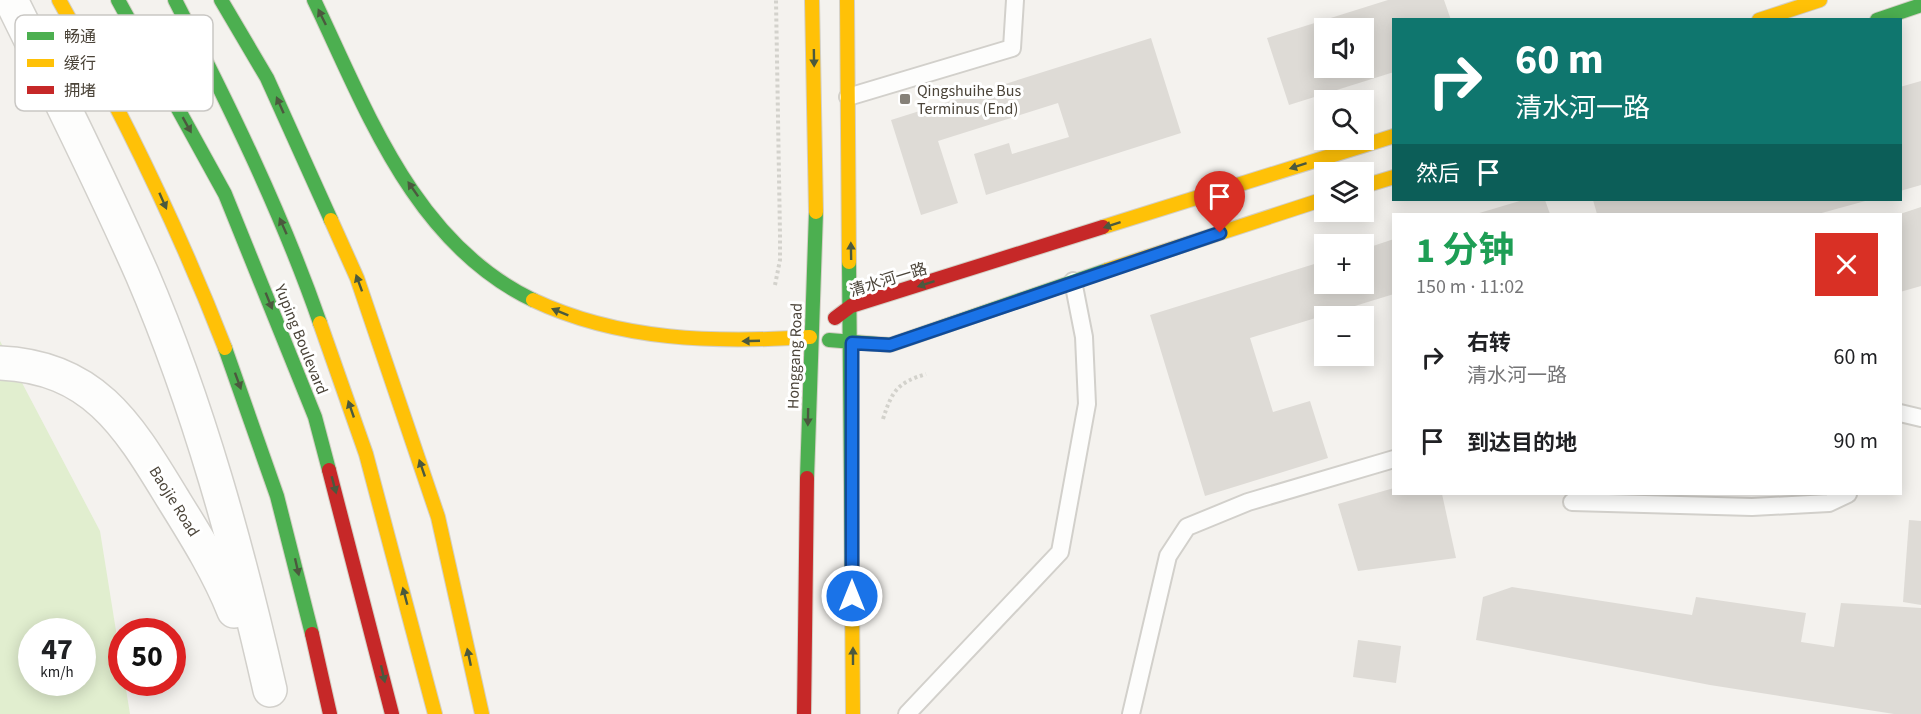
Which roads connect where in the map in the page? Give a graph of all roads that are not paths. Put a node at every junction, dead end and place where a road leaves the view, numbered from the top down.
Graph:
1 (11, 0) edge
2 (59, 0) edge
3 (118, 0) edge
4 (175, 0) edge
5 (221, 0) edge
6 (314, 0) edge
7 (812, 0) edge
8 (847, 0) edge
9 (1015, 0) edge
10 (1820, 0) edge
11 (1921, 5) edge
12 (18, 15) edge
13 (67, 15) edge
14 (126, 15) edge
15 (183, 15) edge
16 (1765, 18) edge
17 (1883, 18) edge
18 (213, 72) edge
19 (848, 97) junction
20 (65, 111) edge
21 (118, 111) edge
22 (179, 111) edge
23 (1392, 137) edge
24 (1392, 178) edge
25 (1374, 183) edge
26 (1314, 202) edge
27 (1073, 281) junction
28 (851, 306) junction
29 (810, 337) junction
30 (852, 343) junction
31 (0, 363) edge
32 (1902, 413) edge
33 (1921, 418) edge
34 (1392, 460) edge
35 (1846, 495) edge
36 (1572, 502) dead end
37 (273, 702) edge
38 (330, 714) edge
39 (392, 714) edge
40 (435, 714) edge
41 (482, 714) edge
42 (804, 714) edge
43 (853, 714) edge
44 (907, 714) edge
45 (1131, 714) edge

1 - 12 street
2 -> 13 main road
3 -> 14 main road, Yuping Boulevard
15 -> 4 main road, Yuping Boulevard
41 -> 5 main road
29 -> 6 main road
7 -> 29 main road, Honggang Road
8 - 19 main road
9 - 19 lane
10 - 16 main road
11 - 17 main road
40 -> 18 main road, Yuping Boulevard
28 -> 19 main road
20 - 37 street
21 -> 38 main road
22 -> 39 main road, Yuping Boulevard
23 -> 28 main road, 清水河一路
24 - 25 main road
26 - 27 main road
27 - 30 main road
27 - 44 lane
28 - 29 main road, 清水河一路
28 - 30 main road
29 - 30 main road
29 -> 42 main road, Honggang Road
43 -> 30 main road
31 - 37 street, Baojie Road
32 - 33 lane
34 - 45 lane
35 - 36 lane

